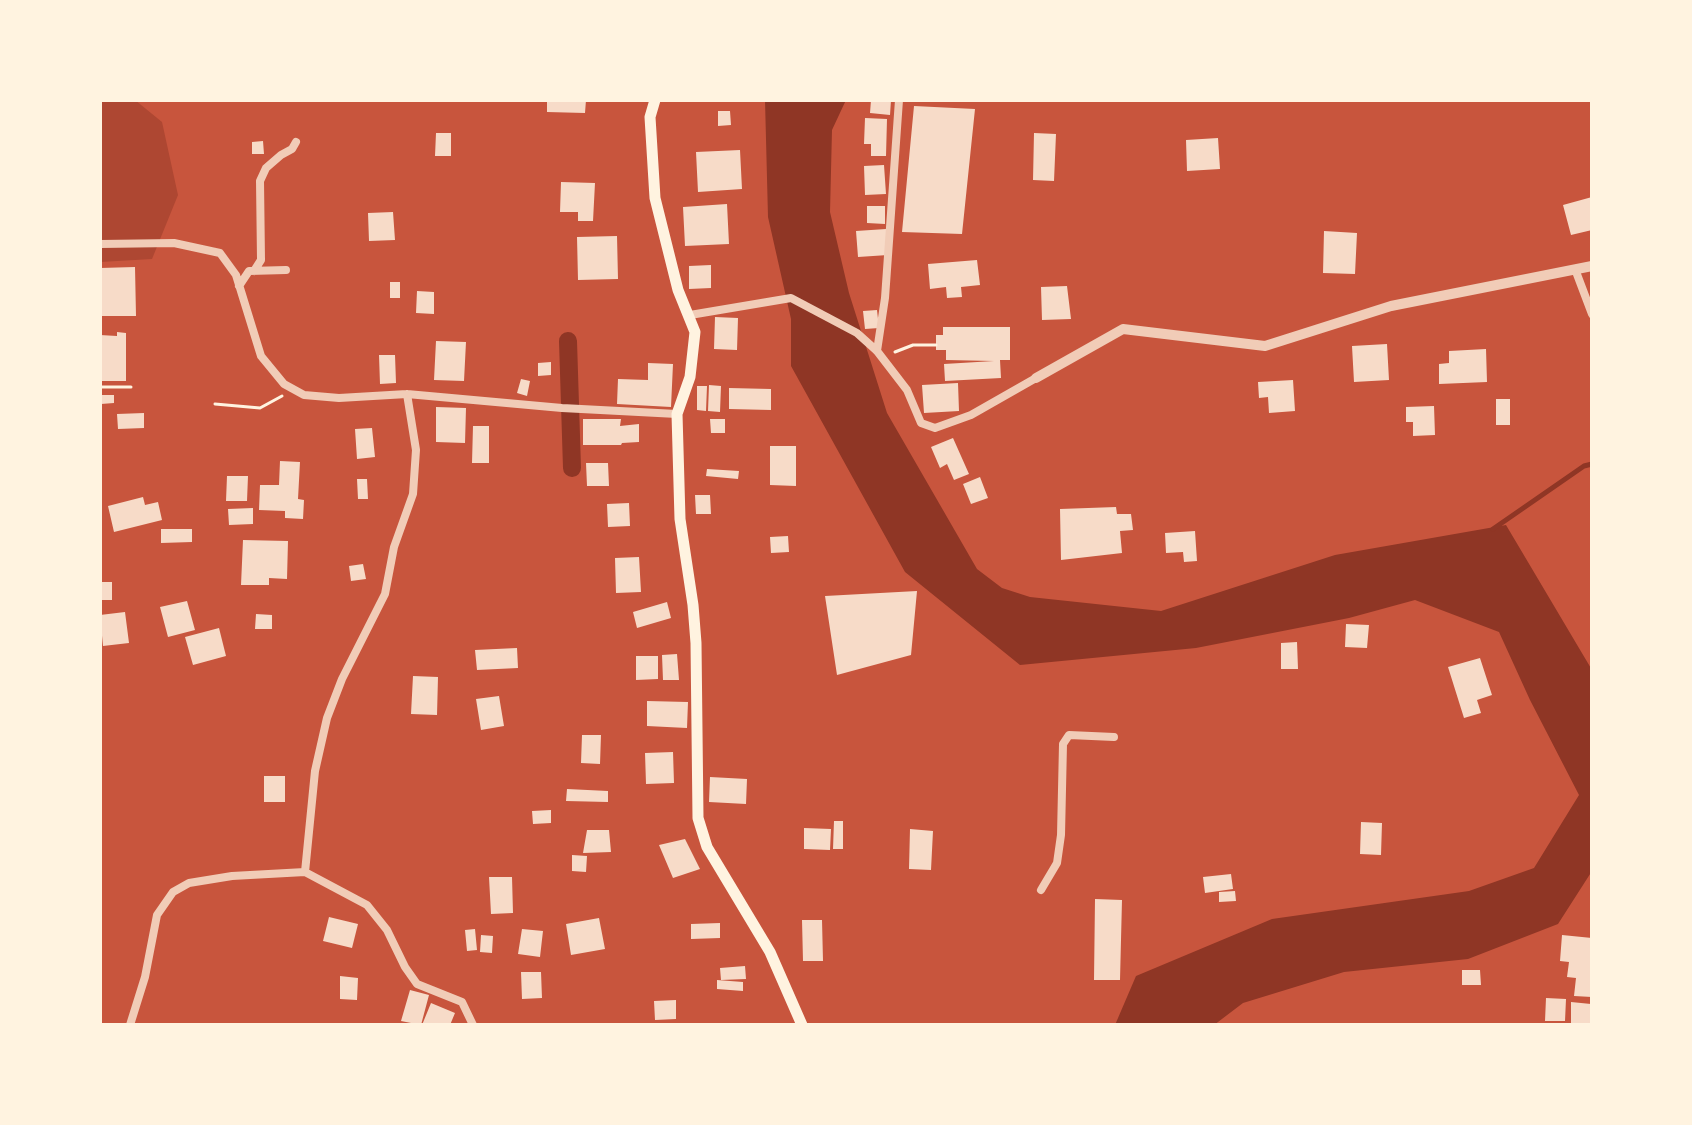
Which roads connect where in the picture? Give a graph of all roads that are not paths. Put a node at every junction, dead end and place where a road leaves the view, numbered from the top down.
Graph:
1 (655, 100) edge
2 (899, 100) edge
3 (296, 142) dead end
4 (100, 244) edge
5 (1592, 266) edge
6 (1575, 269) junction
7 (286, 270) dead end
8 (254, 271) junction
9 (239, 286) junction
10 (1592, 314) edge
11 (690, 315) junction
12 (879, 354) junction
13 (1036, 378) joint
14 (407, 394) junction
15 (677, 414) junction
16 (1114, 737) dead end
17 (305, 872) junction
18 (1041, 890) dead end
19 (130, 1025) edge
20 (473, 1025) edge
21 (802, 1025) edge

1 - 11 main road
2 - 12 street
3 - 8 street
4 - 9 street
5 - 6 street
6 - 10 street
6 - 13 street
7 - 8 street
8 - 9 street
9 - 14 street
11 - 12 street
11 - 15 main road
12 - 13 street
14 - 15 street
14 - 17 street
15 - 21 main road
16 - 18 street
17 - 19 street
17 - 20 street

